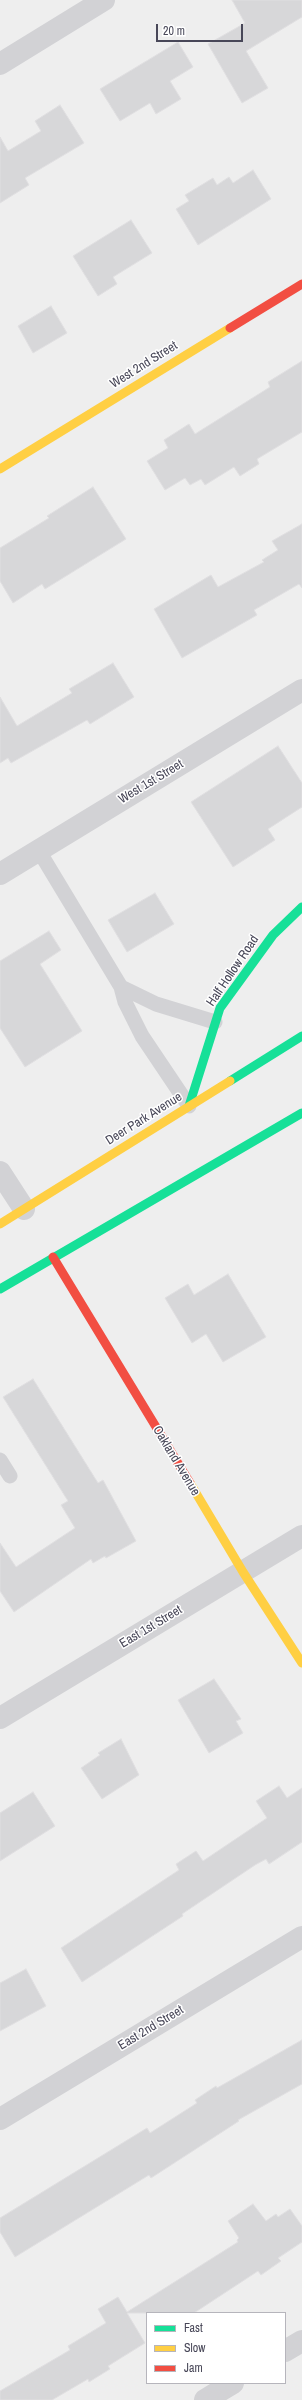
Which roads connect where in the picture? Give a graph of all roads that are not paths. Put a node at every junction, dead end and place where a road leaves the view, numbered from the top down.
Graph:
1 (104, 0) edge
2 (0, 64) edge
3 (302, 284) edge
4 (0, 469) edge
5 (302, 690) edge
6 (38, 850) junction
7 (0, 874) edge
8 (302, 907) edge
9 (121, 987) junction
10 (215, 1022) junction
11 (302, 1036) edge
12 (189, 1106) junction
13 (302, 1113) edge
14 (0, 1172) edge
15 (24, 1210) junction
16 (0, 1224) edge
17 (53, 1257) junction
18 (0, 1289) edge
19 (0, 1460) edge
20 (10, 1476) dead end
21 (302, 1536) edge
22 (243, 1572) junction
23 (302, 1663) edge
24 (0, 1718) edge
25 (302, 1937) edge
26 (0, 2119) edge
27 (302, 2341) edge
28 (286, 2350) edge
29 (231, 2384) edge
30 (205, 2400) edge

1 - 2 street
3 - 4 street, West 2nd Street
5 - 6 street, West 1st Street
6 - 7 street, West 1st Street
6 - 9 lane
8 - 10 street, Half Hollow Road
9 - 10 lane
9 - 12 lane
10 - 12 street, Half Hollow Road
11 - 12 street, Deer Park Avenue
12 - 15 street, Deer Park Avenue
13 - 17 street
14 - 15 street
15 - 16 street, Deer Park Avenue
17 - 18 street
17 - 22 street, Oakland Avenue
19 - 20 lane
21 - 22 street, East 1st Street
22 - 23 street, Oakland Avenue
22 - 24 street, East 1st Street
25 - 26 street, East 2nd Street
27 - 28 street
29 - 30 street

